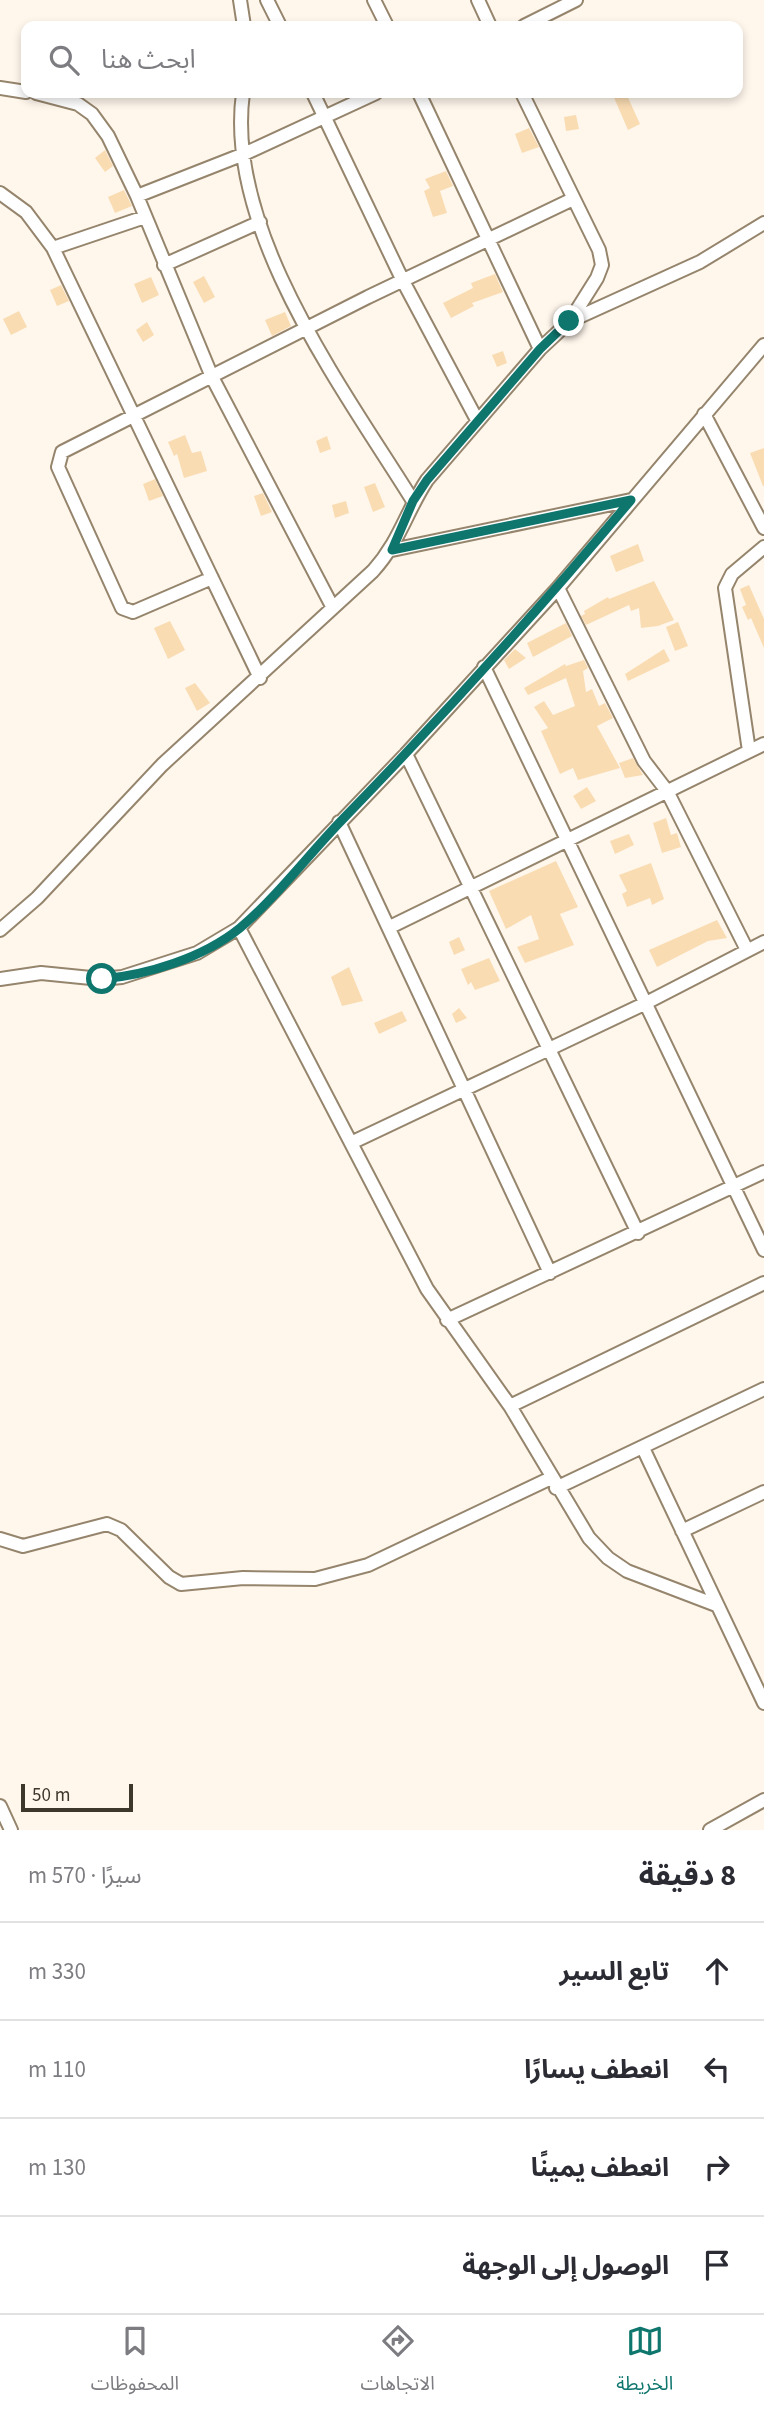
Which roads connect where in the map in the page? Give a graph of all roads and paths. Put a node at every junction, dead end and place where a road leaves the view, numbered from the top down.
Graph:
1 (240, 0) edge
2 (267, 0) edge
3 (374, 0) edge
4 (478, 0) edge
5 (576, 0) edge
6 (243, 21) edge
7 (278, 21) edge
8 (384, 21) edge
9 (488, 21) edge
10 (534, 21) edge
11 (0, 88) edge
12 (21, 91) edge
13 (64, 98) edge
14 (242, 98) edge
15 (316, 98) edge
16 (365, 98) edge
17 (421, 98) edge
18 (524, 98) edge
19 (325, 116) junction
20 (244, 154) junction
21 (0, 193) edge
22 (137, 196) junction
23 (573, 199) junction
24 (145, 217) junction
25 (260, 222) junction
26 (764, 223) edge
27 (490, 239) junction
28 (53, 248) junction
29 (164, 265) junction
30 (403, 281) junction
31 (569, 321) junction
32 (306, 330) junction
33 (764, 345) edge
34 (540, 349) junction
35 (212, 377) junction
36 (704, 414) junction
37 (134, 417) junction
38 (477, 420) junction
39 (631, 500) junction
40 (413, 501) junction
41 (764, 528) edge
42 (764, 547) edge
43 (392, 550) junction
44 (212, 578) junction
45 (558, 588) junction
46 (333, 608) junction
47 (484, 667) junction
48 (260, 678) junction
49 (764, 744) edge
50 (749, 751) junction
51 (406, 754) junction
52 (667, 791) junction
53 (339, 822) junction
54 (566, 838) junction
55 (471, 887) junction
56 (390, 927) junction
57 (239, 928) junction
58 (0, 930) edge
59 (764, 942) edge
60 (747, 950) junction
61 (0, 979) edge
62 (644, 1004) junction
63 (550, 1049) junction
64 (466, 1088) junction
65 (353, 1142) junction
66 (764, 1172) edge
67 (734, 1187) junction
68 (638, 1233) junction
69 (764, 1250) edge
70 (550, 1273) junction
71 (764, 1283) edge
72 (447, 1320) junction
73 (764, 1389) edge
74 (510, 1406) junction
75 (643, 1448) junction
76 (554, 1483) junction
77 (764, 1492) edge
78 (682, 1531) junction
79 (0, 1539) edge
80 (716, 1605) junction
81 (764, 1703) edge
82 (764, 1800) edge
83 (0, 1806) edge
84 (11, 1830) edge
85 (710, 1830) edge

1 - 6 street
2 - 7 street
3 - 8 street
4 - 9 street
5 - 10 street
11 - 12 street
13 - 22 street
14 - 20 street
15 - 19 street
16 - 19 street
17 - 27 street
18 - 23 street
19 - 20 street
19 - 30 street
20 - 22 street
20 - 25 street
21 - 28 street
22 - 24 street
23 - 27 street
23 - 31 street
24 - 28 street
24 - 29 street
25 - 29 street
25 - 32 street
26 - 31 street
27 - 30 street
27 - 34 street
28 - 37 street
29 - 35 street
30 - 32 street
30 - 38 street
31 - 34 street
32 - 35 street
32 - 40 street
33 - 36 street
34 - 38 street
35 - 37 street
35 - 46 street
36 - 39 street
36 - 41 street
37 - 44 street
37 - 44 street
38 - 40 street
39 - 43 street
39 - 45 street
40 - 43 street
42 - 50 street
43 - 46 street
44 - 48 street
45 - 47 street
45 - 52 street
46 - 48 street
47 - 51 street
47 - 54 street
48 - 58 street
49 - 50 street
50 - 52 street
51 - 53 street
51 - 55 street
52 - 54 street
52 - 60 street
53 - 56 street
53 - 57 street
54 - 55 street
54 - 62 street
55 - 56 street
55 - 63 street
56 - 64 street
57 - 61 street
57 - 65 street
59 - 60 street
60 - 62 street
62 - 63 street
62 - 67 street
63 - 64 street
63 - 68 street
64 - 65 street
64 - 70 street
65 - 72 street
66 - 67 street
67 - 68 street
67 - 69 street
68 - 70 street
70 - 72 street
71 - 74 street
72 - 74 street
73 - 75 street
74 - 76 street
75 - 76 street
75 - 78 street
76 - 79 street
76 - 80 street
77 - 78 street
78 - 80 street
80 - 81 street
82 - 85 street
83 - 84 street

